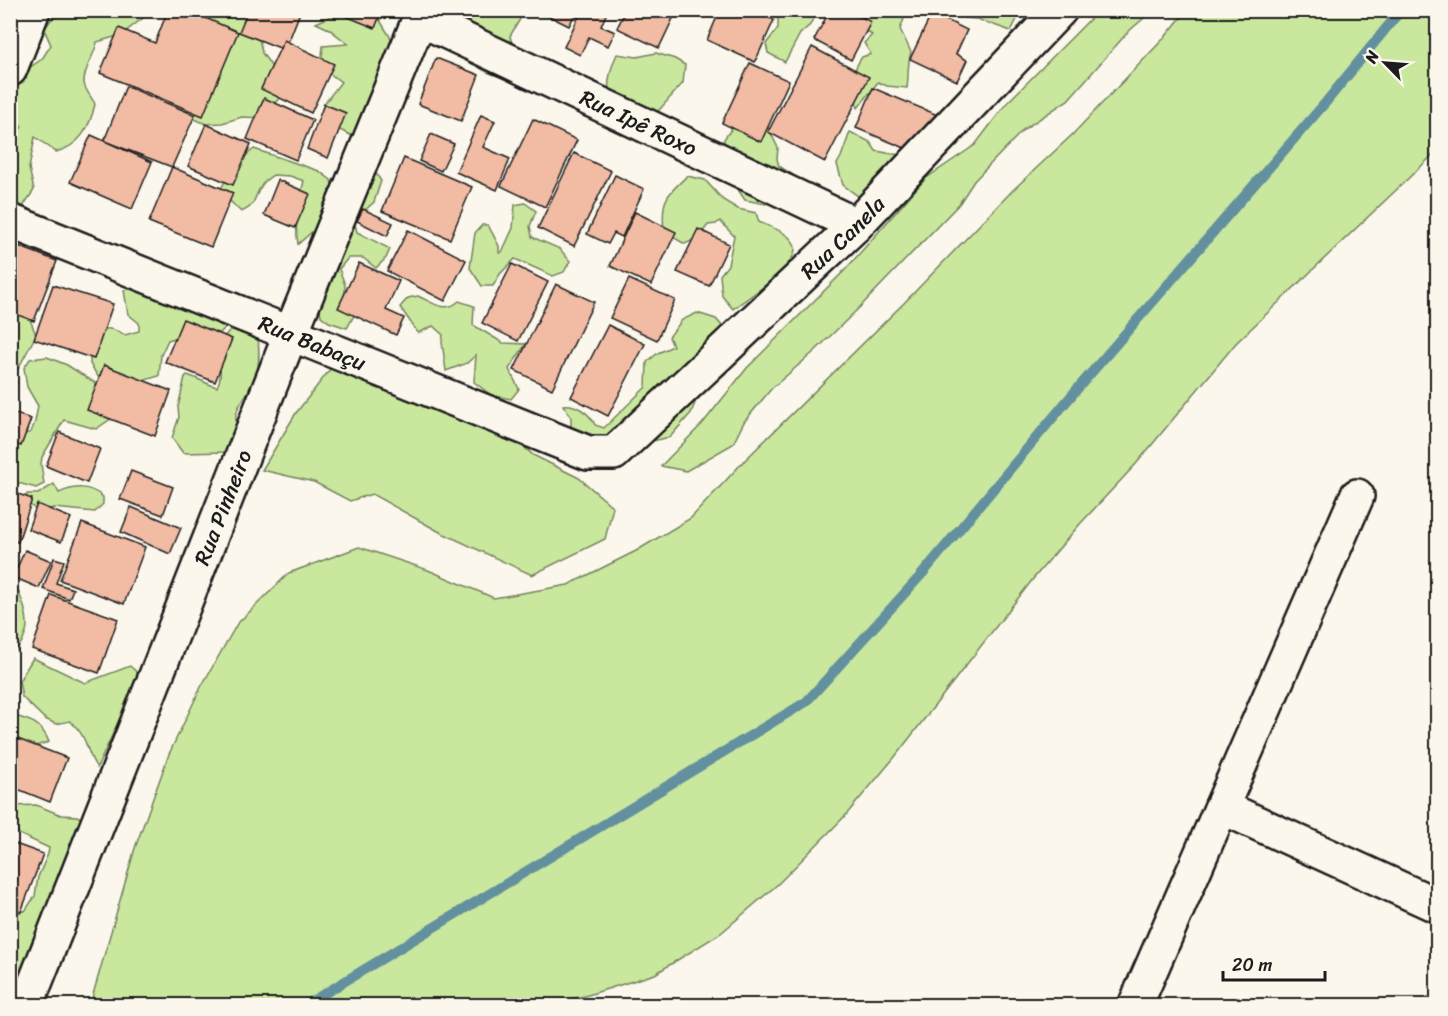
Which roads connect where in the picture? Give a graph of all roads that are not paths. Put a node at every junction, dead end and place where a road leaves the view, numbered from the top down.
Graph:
1 (33, 10) edge
2 (1060, 10) edge
3 (421, 15) edge
4 (10, 69) edge
5 (10, 221) edge
6 (856, 225) junction
7 (291, 333) junction
8 (614, 453) joint
9 (1357, 496) dead end
10 (1222, 807) junction
11 (1437, 906) edge
12 (26, 1005) edge
13 (1135, 1005) edge

1 - 4 street
2 - 6 street, Rua Canela
3 - 6 street, Rua Ipê Roxo
3 - 7 street, Rua Pinheiro
5 - 7 street, Rua Babaçu
6 - 8 street, Rua Canela
7 - 8 street, Rua Babaçu
7 - 12 street, Rua Pinheiro
9 - 10 street
10 - 11 street
10 - 13 street

